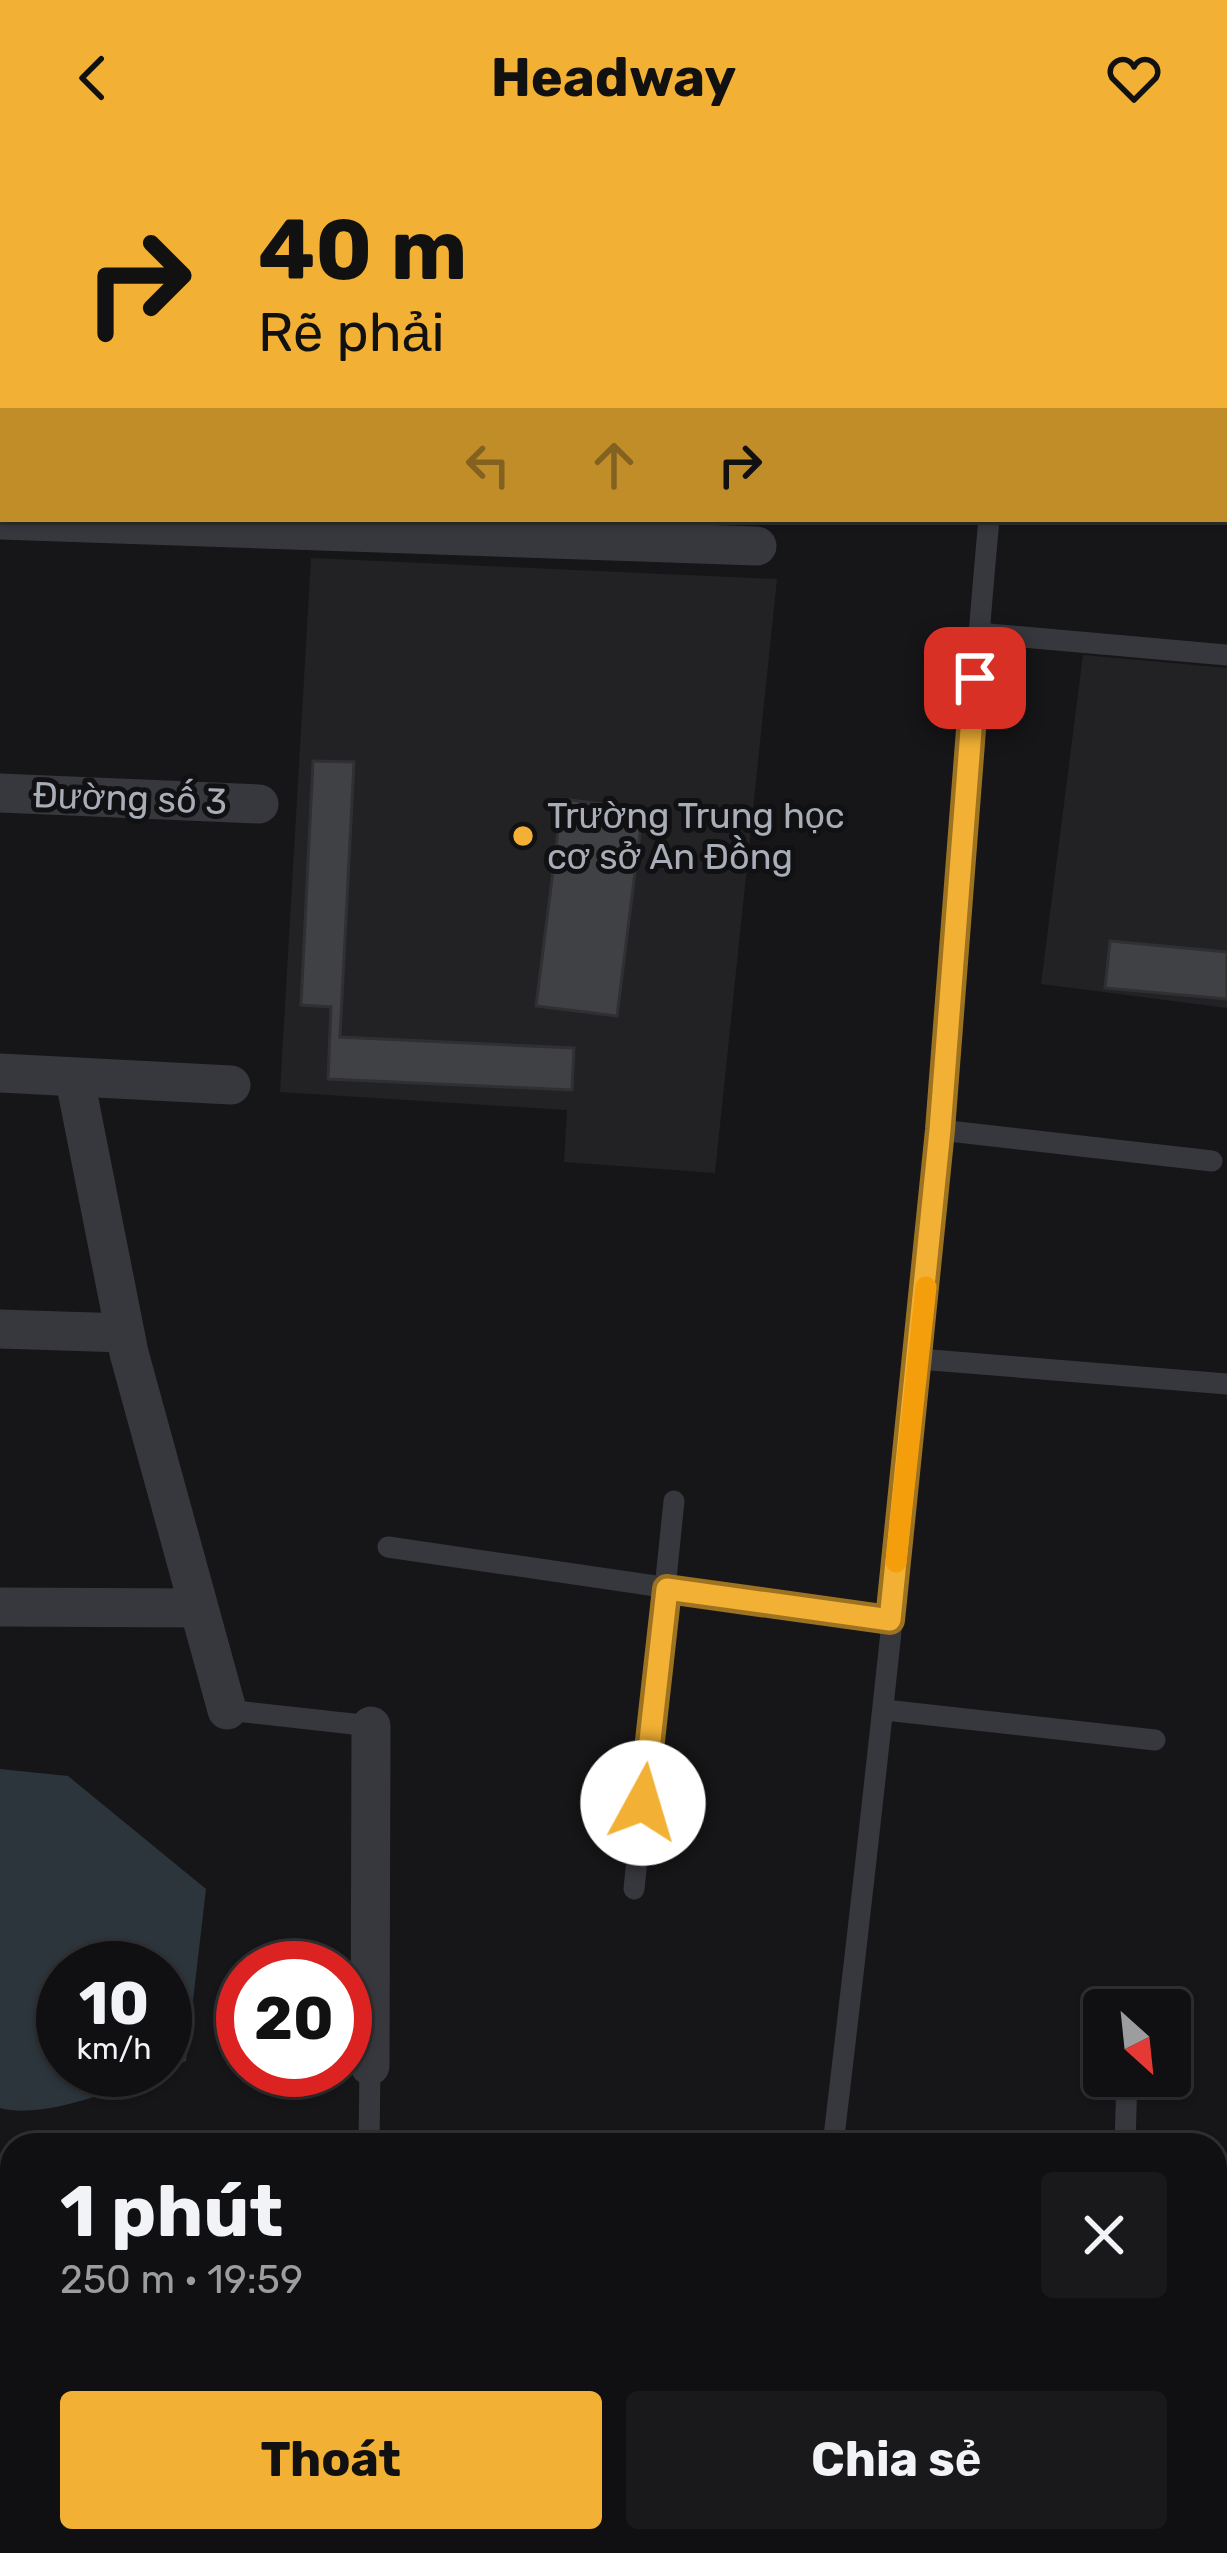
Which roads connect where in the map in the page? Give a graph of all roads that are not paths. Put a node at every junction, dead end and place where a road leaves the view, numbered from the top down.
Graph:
1 (130, 522) edge
2 (989, 522) edge
3 (521, 528) edge
4 (757, 546) dead end
5 (978, 633) junction
6 (1227, 655) edge
7 (0, 793) edge
8 (260, 804) dead end
9 (0, 1073) edge
10 (75, 1080) junction
11 (230, 1085) dead end
12 (940, 1130) junction
13 (1212, 1161) dead end
14 (0, 1329) edge
15 (125, 1333) junction
16 (919, 1359) junction
17 (1227, 1384) edge
18 (674, 1502) dead end
19 (388, 1547) dead end
20 (667, 1589) junction
21 (0, 1606) edge
22 (197, 1608) junction
23 (890, 1620) junction
24 (227, 1710) joint
25 (885, 1710) junction
26 (371, 1726) joint
27 (1155, 1740) dead end
28 (634, 1889) dead end
29 (370, 1941) edge
30 (370, 2097) edge
31 (1126, 2097) edge
32 (369, 2133) edge
33 (834, 2133) edge
34 (1125, 2133) edge

1 - 3 street
2 - 5 lane
3 - 4 street
5 - 6 lane
5 - 12 lane
7 - 8 street, Đường số 3
9 - 10 street
10 - 11 street
10 - 15 street
12 - 13 lane
12 - 16 lane
14 - 15 street
15 - 22 street
16 - 17 lane
16 - 23 lane
18 - 20 lane
19 - 20 lane
20 - 23 lane
20 - 28 lane
21 - 22 street
22 - 24 street
23 - 25 lane
24 - 26 lane
25 - 27 lane
25 - 33 lane
26 - 29 street
30 - 32 lane
31 - 34 lane

